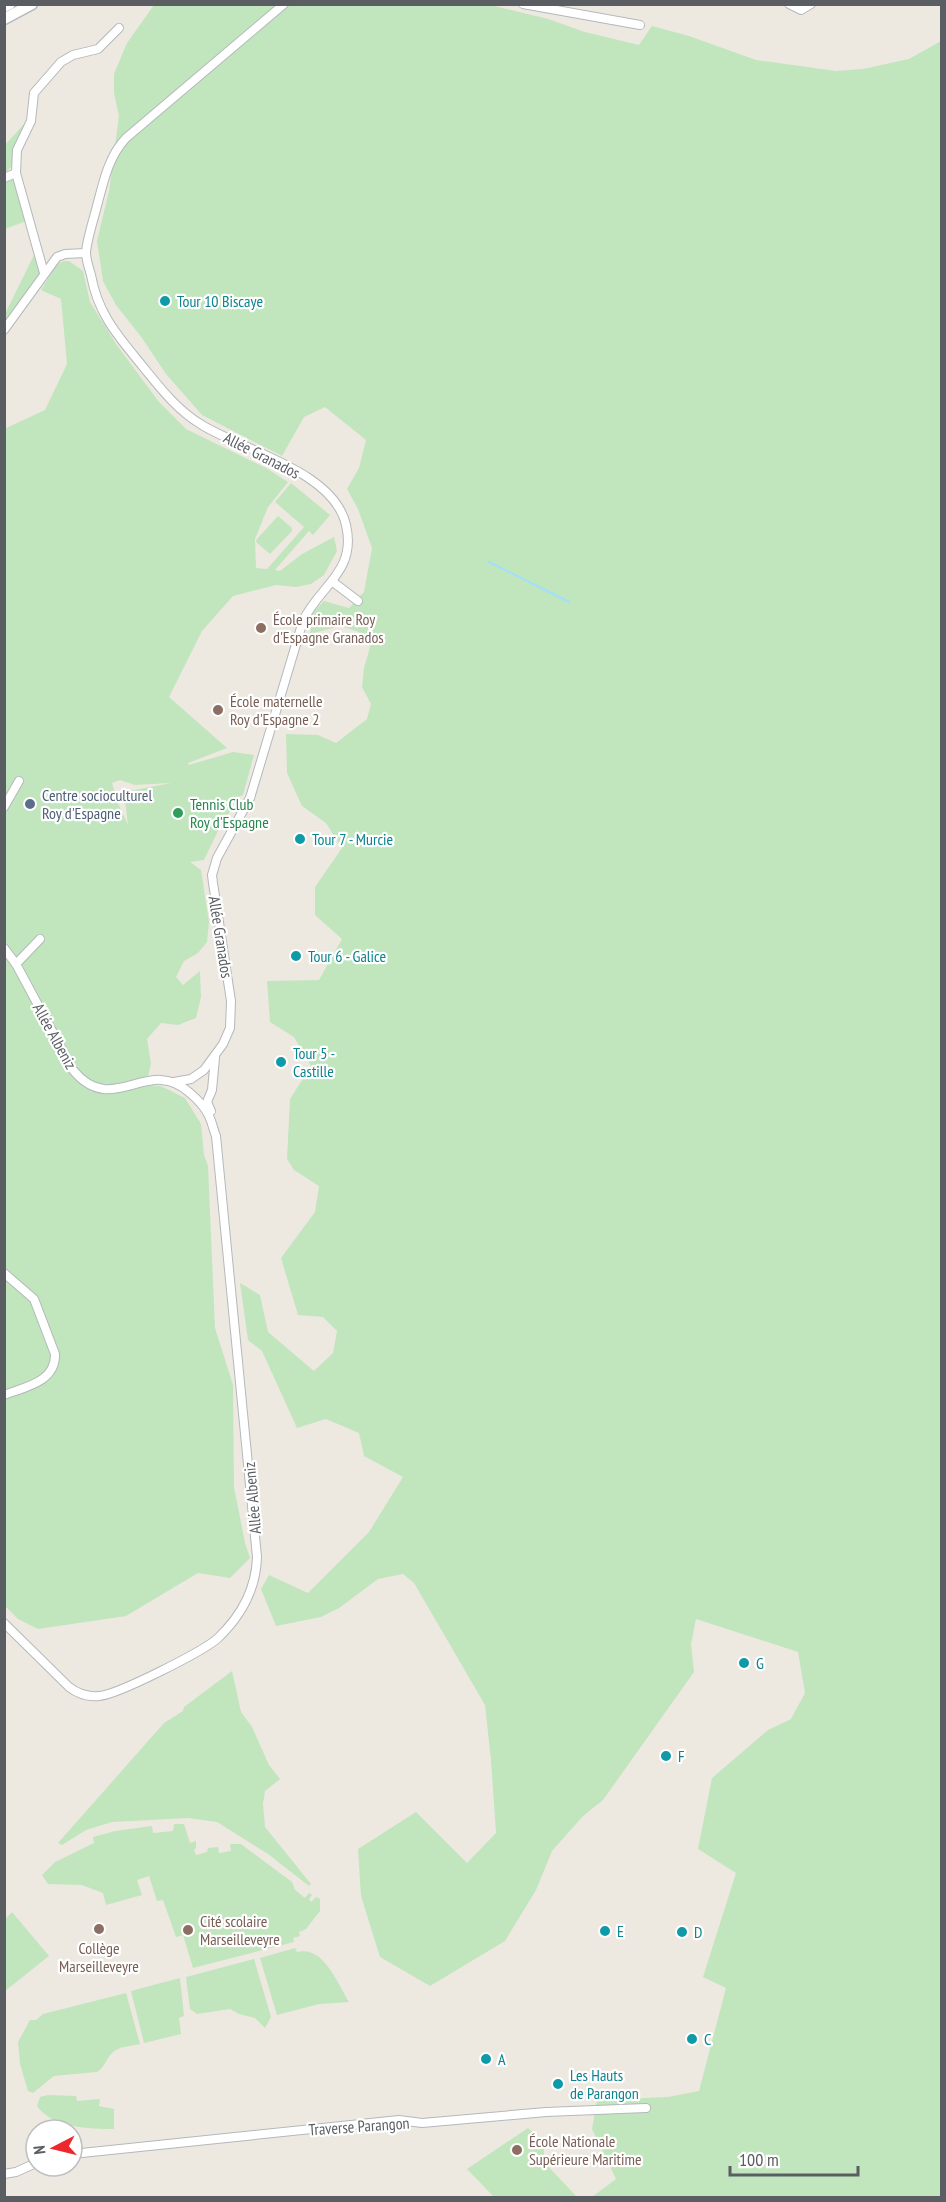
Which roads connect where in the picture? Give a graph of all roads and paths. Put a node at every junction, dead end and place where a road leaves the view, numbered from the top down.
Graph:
1 (10, 4) edge
2 (32, 4) edge
3 (284, 4) edge
4 (523, 4) edge
5 (789, 4) edge
6 (811, 4) edge
7 (542, 6) edge
8 (4, 7) edge
9 (4, 19) edge
10 (640, 25) dead end
11 (119, 28) dead end
12 (16, 173) junction
13 (4, 178) edge
14 (86, 253) junction
15 (44, 273) junction
16 (4, 330) edge
17 (333, 582) junction
18 (358, 601) dead end
19 (19, 781) dead end
20 (4, 807) edge
21 (40, 939) dead end
22 (4, 948) edge
23 (16, 964) junction
24 (215, 1057) junction
25 (174, 1082) junction
26 (194, 1097) junction
27 (207, 1102) junction
28 (216, 1136) junction
29 (4, 1273) edge
30 (4, 1395) edge
31 (4, 1623) edge
32 (646, 2108) dead end
33 (84, 2153) edge
34 (24, 2168) edge
35 (4, 2174) edge

1 - 8 street
2 - 9 street
3 - 14 street, Allée Granados
4 - 7 street
5 - 6 street
7 - 10 street
11 - 12 street
12 - 13 street
12 - 15 street
14 - 15 street
14 - 17 street, Allée Granados
15 - 16 street
17 - 18 street
17 - 24 street, Allée Granados
19 - 20 street
21 - 23 street
22 - 23 street, Allée Albeniz
23 - 25 street, Allée Albeniz
24 - 25 street, Allée Granados
24 - 27 street, Allée Granados
25 - 26 street, Allée Albeniz
26 - 27 street, Allée Albeniz
26 - 28 street, Allée Albeniz
27 - 28 street, Allée Granados
28 - 31 street, Allée Albeniz
29 - 30 street
32 - 33 street, Traverse Parangon
34 - 35 street

